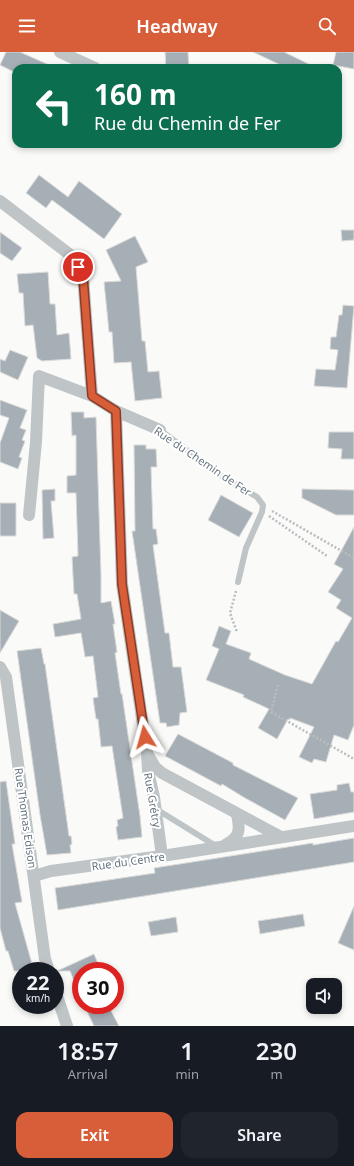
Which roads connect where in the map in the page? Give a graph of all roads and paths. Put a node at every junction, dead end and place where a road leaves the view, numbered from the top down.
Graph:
1 (60, 52) edge
2 (86, 64) edge
3 (0, 202) edge
4 (92, 396) junction
5 (116, 411) junction
6 (160, 430) joint
7 (262, 509) junction
8 (29, 515) dead end
9 (328, 556) dead end
10 (354, 558) edge
11 (238, 582) joint
12 (237, 632) dead end
13 (0, 667) edge
14 (278, 685) dead end
15 (147, 752) junction
16 (354, 759) edge
17 (178, 782) junction
18 (155, 807) junction
19 (237, 814) junction
20 (354, 826) edge
21 (281, 837) junction
22 (220, 847) junction
23 (162, 856) junction
24 (34, 876) junction
25 (46, 962) edge
26 (60, 1014) edge
27 (63, 1025) edge

1 - 2 street
3 - 4 street
4 - 5 street, Rue du Chemin de Fer
4 - 8 street, Rue du Chemin de Fer
5 - 6 street, Rue du Chemin de Fer
5 - 15 street, Rue Grétry
6 - 7 lane, Rue du Chemin de Fer
7 - 9 path
7 - 10 path
7 - 11 lane
11 - 12 path
13 - 24 street, Rue Thomas Edison
14 - 16 path
15 - 17 street
15 - 18 street, Rue Grétry
17 - 18 street
17 - 19 street
18 - 22 lane
18 - 23 street, Rue Grétry
19 - 21 street
19 - 22 street, Rue du Centre
20 - 21 street, Rue du Centre
21 - 22 street, Rue du Centre
22 - 23 street, Rue du Centre
23 - 24 street, Rue du Centre
24 - 25 street, Rue Thomas Edison
26 - 27 street

